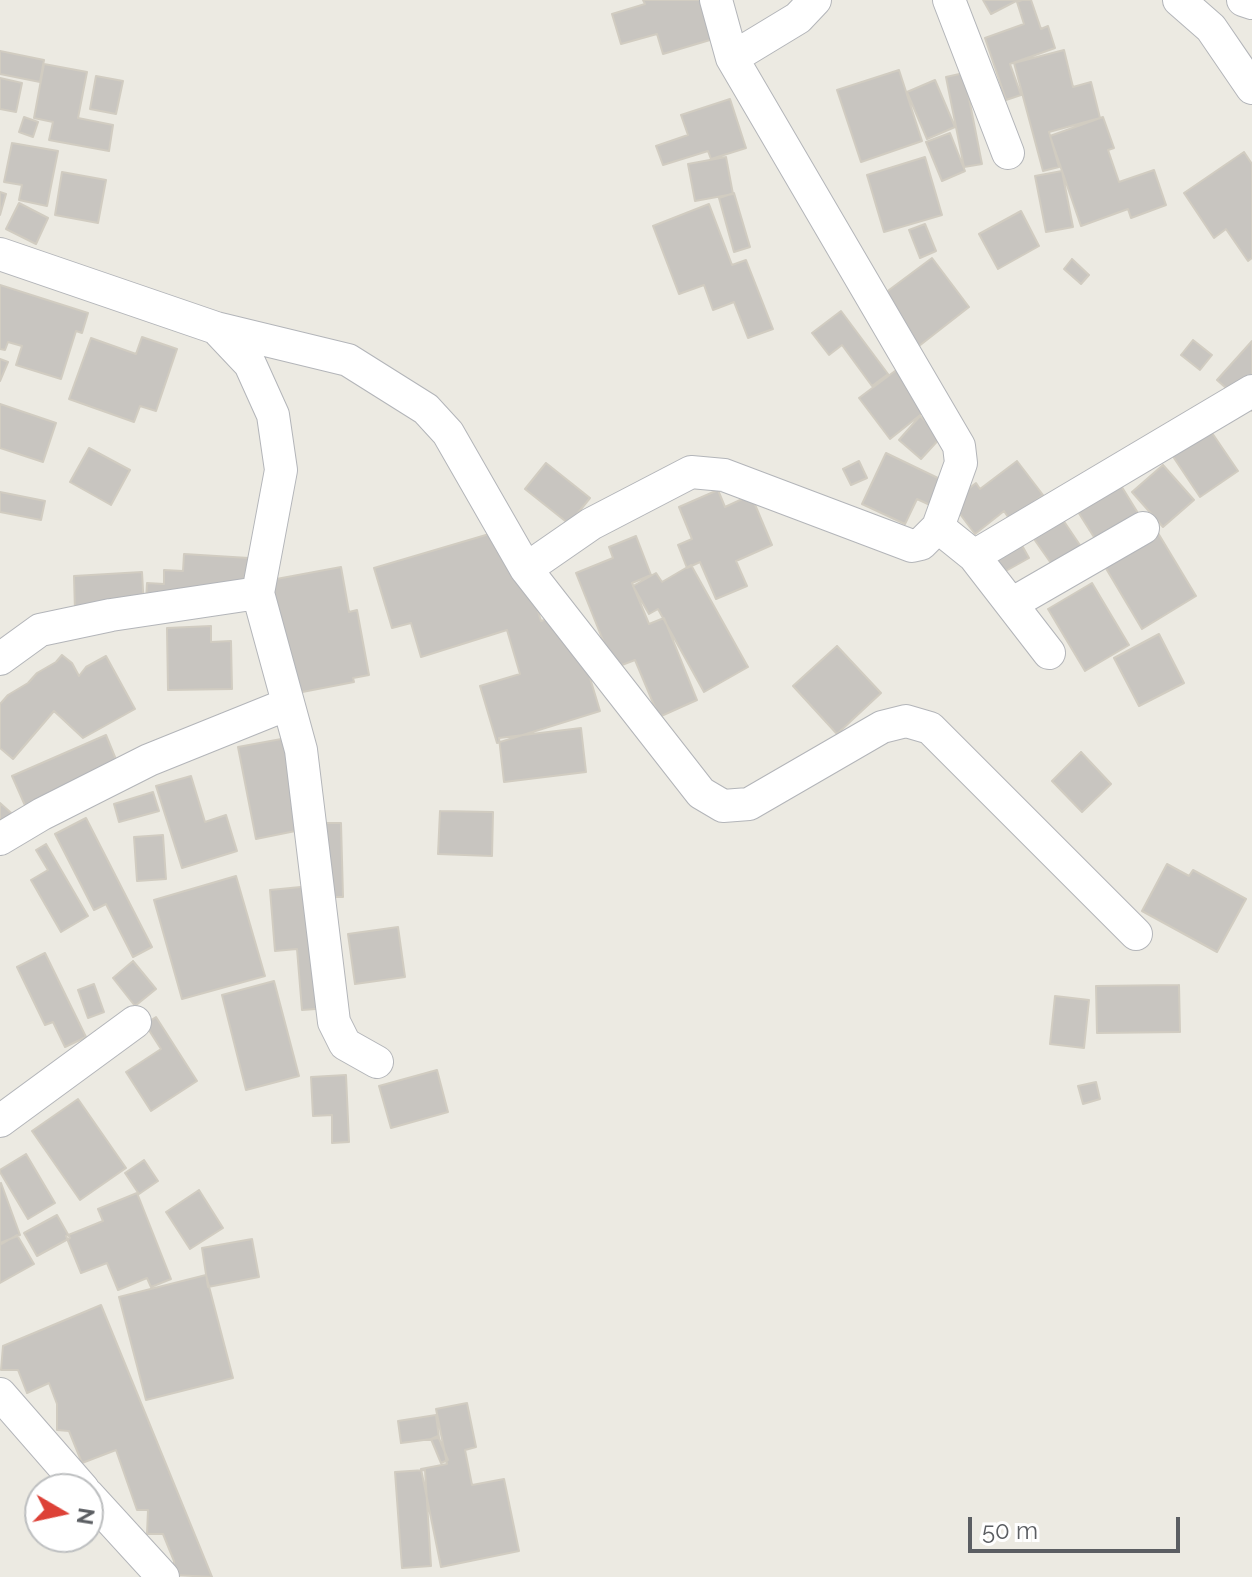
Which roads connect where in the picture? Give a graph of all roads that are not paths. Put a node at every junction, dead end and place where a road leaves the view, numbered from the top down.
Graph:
1 (716, 0) edge
2 (815, 0) edge
3 (949, 0) edge
4 (1179, 0) edge
5 (1243, 0) edge
6 (1252, 3) edge
7 (732, 58) junction
8 (1252, 88) edge
9 (1008, 153) dead end
10 (0, 254) edge
11 (216, 328) junction
12 (1252, 391) edge
13 (938, 527) junction
14 (1143, 528) dead end
15 (974, 556) junction
16 (526, 569) junction
17 (258, 593) junction
18 (1013, 603) junction
19 (1049, 653) dead end
20 (0, 659) edge
21 (288, 704) junction
22 (0, 839) edge
23 (1136, 934) dead end
24 (135, 1022) dead end
25 (377, 1062) dead end
26 (0, 1121) edge
27 (0, 1394) edge
28 (69, 1473) edge
29 (104, 1512) edge
30 (163, 1577) edge

1 - 7 street
2 - 7 street
3 - 9 street
4 - 8 street
5 - 6 street
7 - 13 street
10 - 11 street
11 - 16 street
11 - 17 street
12 - 15 street
13 - 15 street
13 - 16 street
14 - 18 street
15 - 18 street
16 - 23 street
17 - 20 street
17 - 21 street
18 - 19 street
21 - 22 street
21 - 25 street
24 - 26 street
27 - 28 street
29 - 30 street

